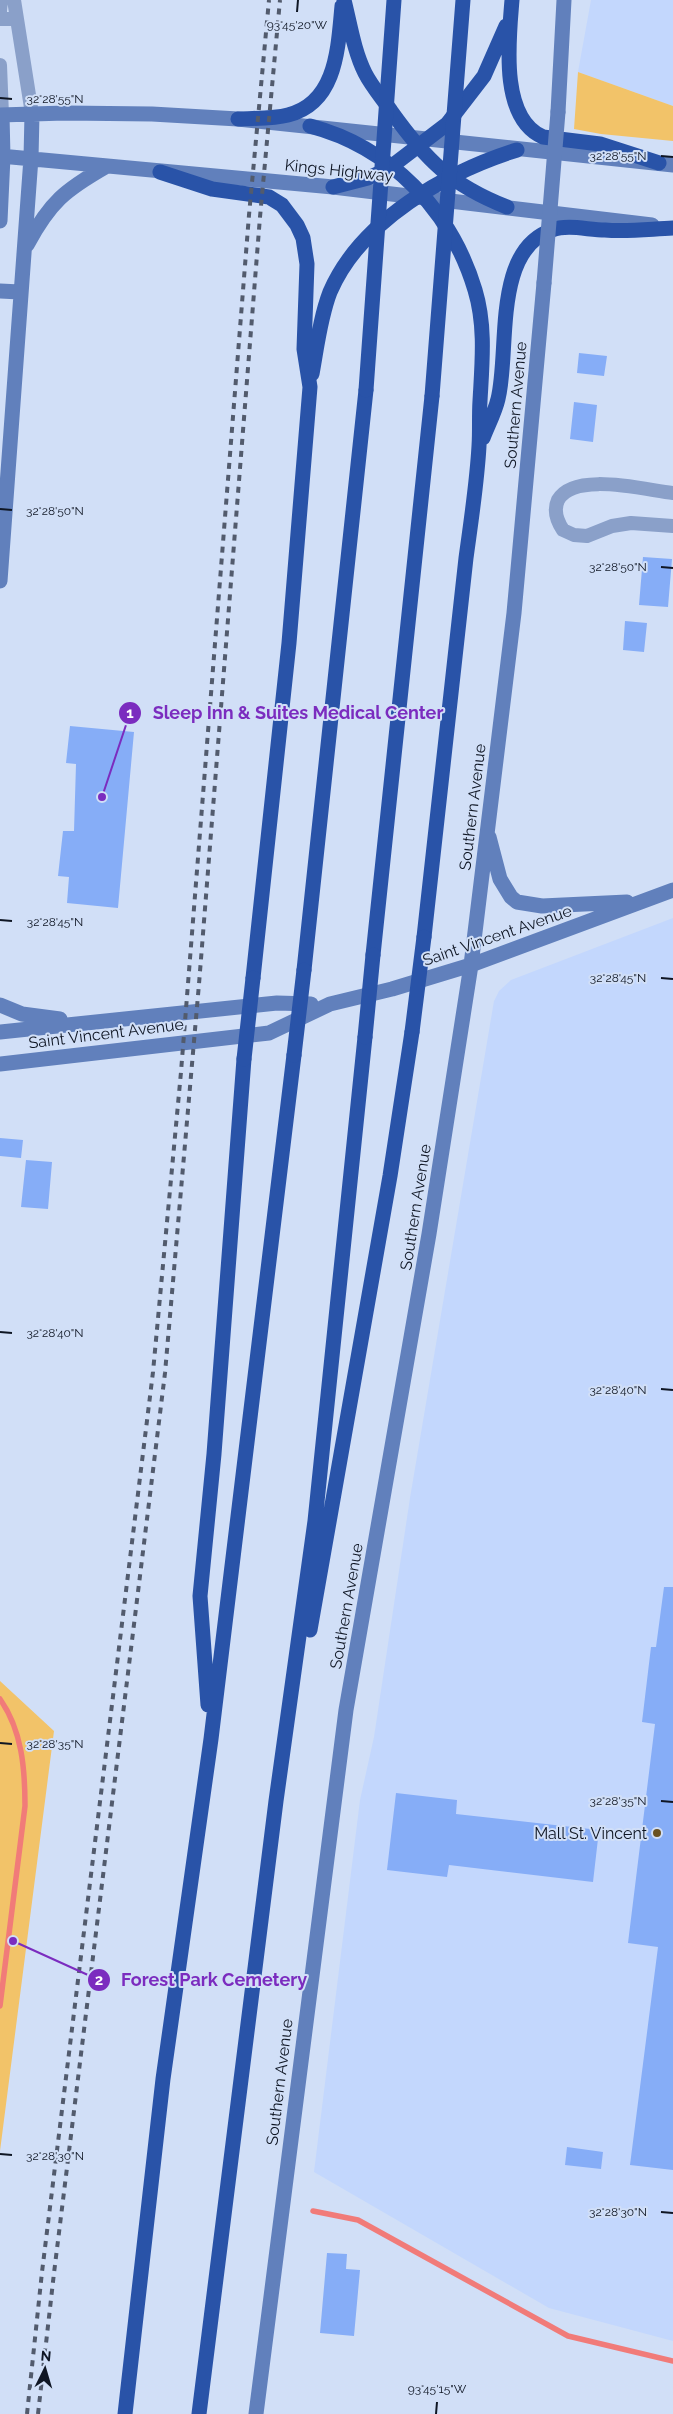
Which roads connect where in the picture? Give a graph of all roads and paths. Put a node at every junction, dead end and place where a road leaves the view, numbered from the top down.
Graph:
1 (1, 0) edge
2 (14, 0) edge
3 (343, 0) edge
4 (394, 0) edge
5 (464, 0) edge
6 (564, 0) edge
7 (511, 6) edge
8 (0, 11) edge
9 (0, 19) edge
10 (16, 19) junction
11 (0, 65) edge
12 (32, 114) junction
13 (1, 115) edge
14 (238, 119) junction
15 (310, 126) junction
16 (419, 142) junction
17 (518, 150) junction
18 (2, 156) edge
19 (31, 158) junction
20 (666, 164) edge
21 (107, 166) junction
22 (392, 166) junction
23 (160, 172) junction
24 (450, 178) junction
25 (333, 186) junction
26 (422, 196) junction
27 (507, 207) junction
28 (0, 221) edge
29 (673, 228) edge
30 (24, 251) junction
31 (0, 291) edge
32 (20, 292) junction
33 (310, 387) junction
34 (479, 446) junction
35 (673, 493) edge
36 (673, 526) edge
37 (0, 581) edge
38 (487, 830) junction
39 (673, 890) edge
40 (643, 901) junction
41 (470, 965) junction
42 (330, 1004) junction
43 (0, 1005) edge
44 (87, 1022) junction
45 (0, 1032) edge
46 (0, 1064) edge
47 (211, 1739) junction
48 (276, 1801) junction
49 (125, 2414) edge
50 (199, 2414) edge
51 (256, 2414) edge

1 - 8 street
2 - 10 street
3 - 14 highway
3 - 16 highway
4 - 47 highway, bridge
5 - 48 highway, bridge
6 - 38 street, Southern Avenue, bridge
7 - 16 highway
7 - 20 highway
9 - 10 street
10 - 12 street
11 - 13 street
12 - 13 street
12 - 14 street
12 - 19 street
13 - 18 street
14 - 15 street
15 - 16 street
15 - 22 highway
16 - 17 street
16 - 22 highway
16 - 24 highway
17 - 20 street
17 - 24 highway
18 - 19 street, Kings Highway
18 - 28 street
19 - 21 street, Kings Highway
19 - 30 street
21 - 23 street, Kings Highway
21 - 30 street
22 - 25 highway
22 - 26 highway
23 - 25 street, Kings Highway
23 - 33 highway
24 - 26 highway
24 - 27 highway
25 - 26 street, Kings Highway
26 - 27 street, Kings Highway
26 - 33 highway
26 - 34 highway
27 - 29 street, Kings Highway
29 - 34 highway
30 - 32 street
31 - 32 street
32 - 37 street
33 - 47 highway, bridge
34 - 48 highway, bridge
35 - 36 street
38 - 40 street
38 - 41 street, Southern Avenue
39 - 40 street, Saint Vincent Avenue
40 - 41 street, Saint Vincent Avenue
41 - 42 street, Saint Vincent Avenue
41 - 51 street, Southern Avenue
42 - 44 street, Saint Vincent Avenue
42 - 46 street, Saint Vincent Avenue
43 - 44 street
44 - 45 street, Saint Vincent Avenue
47 - 49 highway
48 - 50 highway

